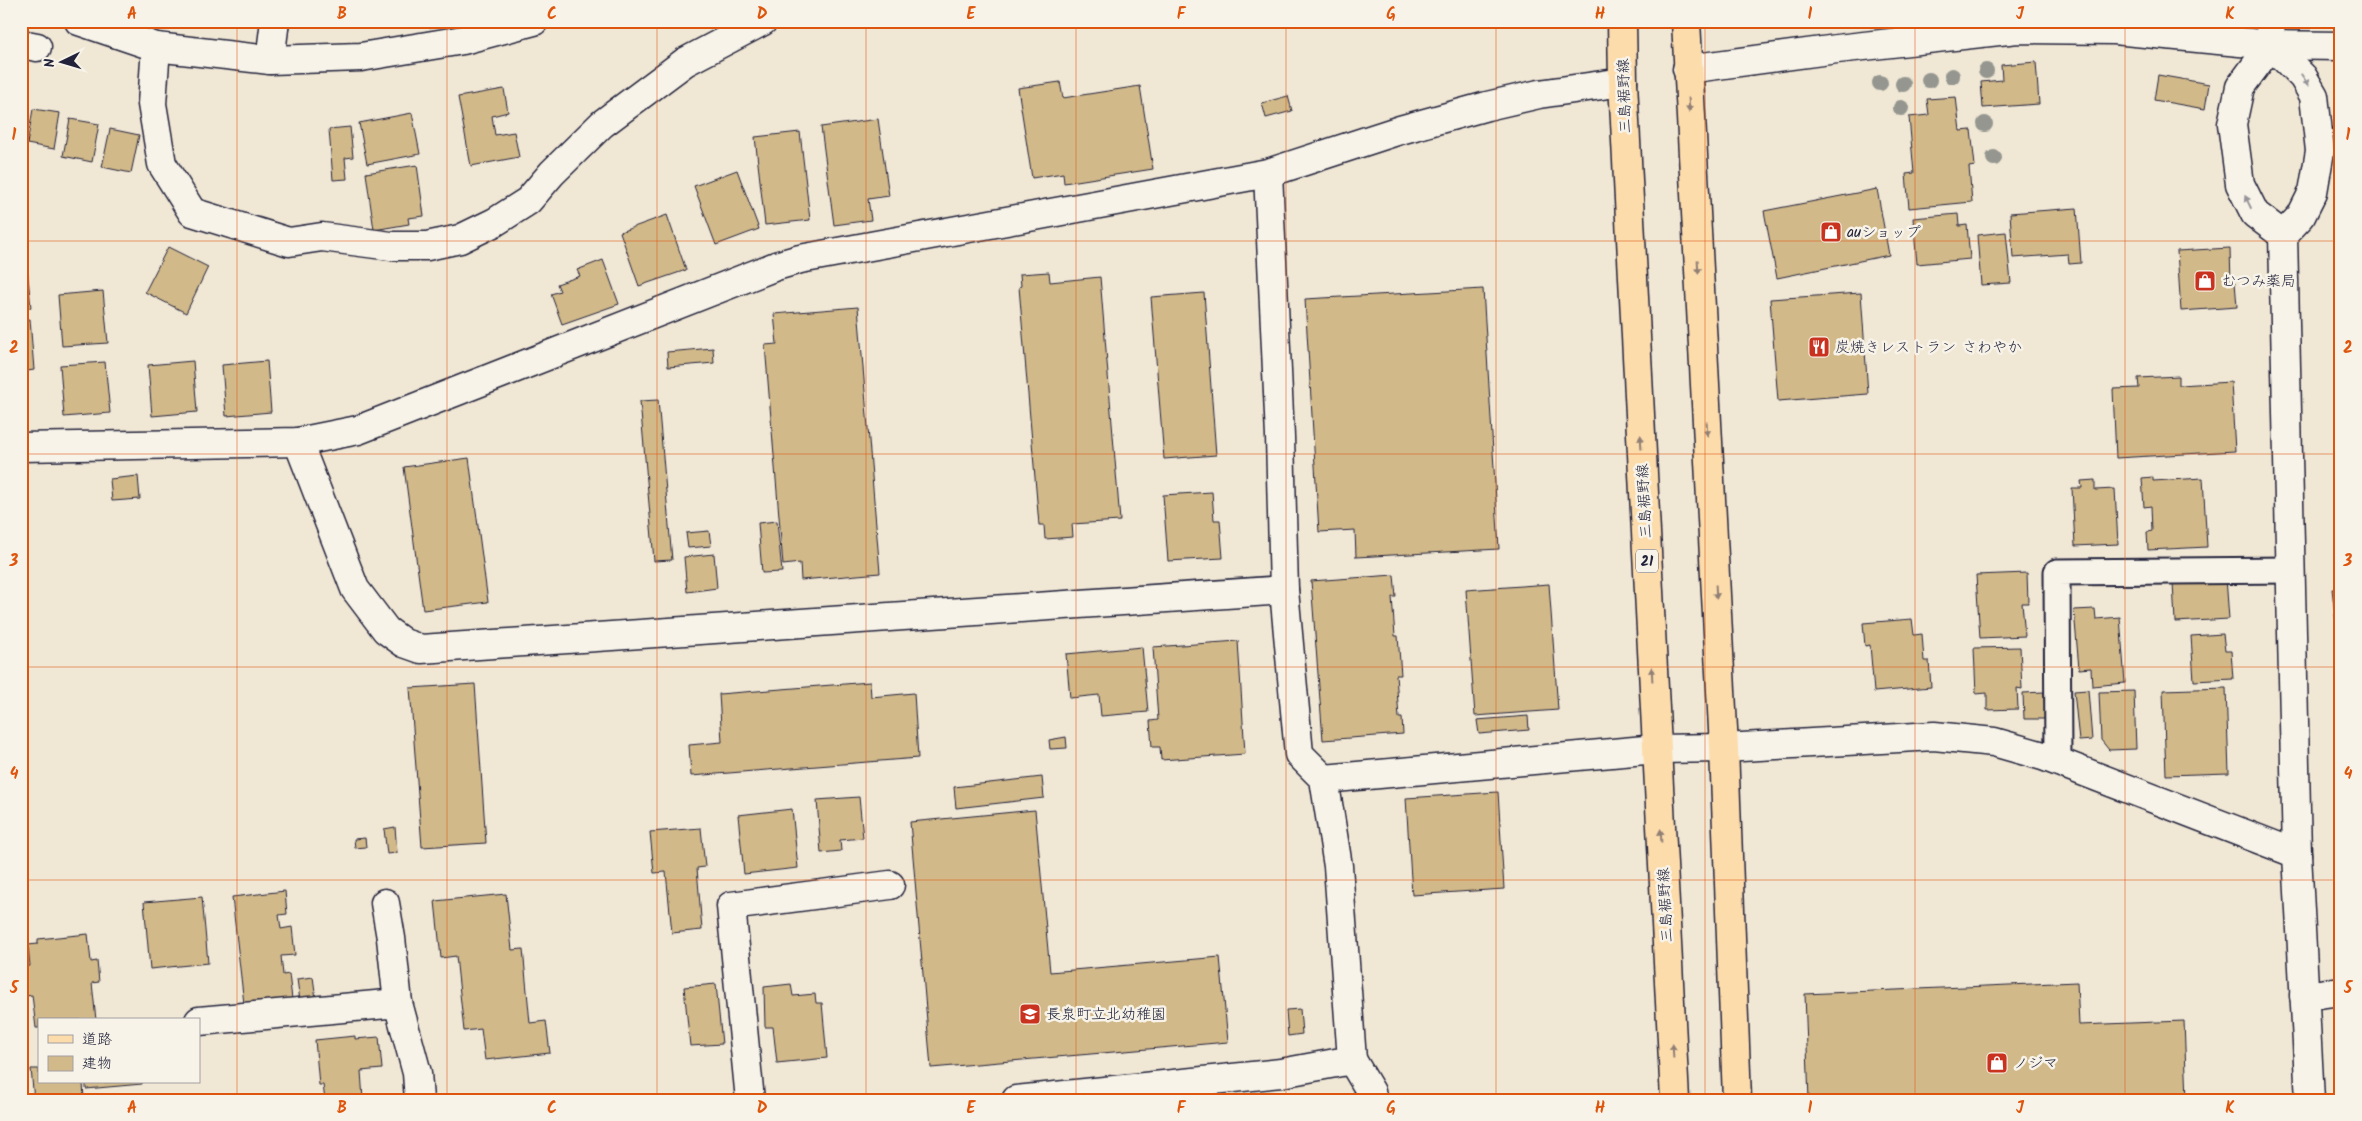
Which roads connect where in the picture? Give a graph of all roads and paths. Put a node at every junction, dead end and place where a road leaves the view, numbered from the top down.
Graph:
1 (79, 21) edge
2 (275, 21) edge
3 (534, 21) edge
4 (764, 21) edge
5 (1622, 21) edge
6 (1686, 21) edge
7 (2271, 33) edge
8 (2341, 46) edge
9 (156, 47) junction
10 (270, 60) junction
11 (1688, 69) junction
12 (1623, 82) junction
13 (1268, 173) junction
14 (2282, 235) junction
15 (298, 442) junction
16 (21, 447) edge
17 (2291, 570) junction
18 (1284, 590) junction
19 (1724, 748) junction
20 (1656, 749) junction
21 (2058, 762) junction
22 (1324, 779) junction
23 (2297, 854) junction
24 (890, 885) dead end
25 (385, 902) dead end
26 (2341, 992) edge
27 (2304, 996) junction
28 (398, 1004) junction
29 (200, 1021) edge
30 (1352, 1060) junction
31 (419, 1100) edge
32 (750, 1100) edge
33 (1016, 1100) edge
34 (1373, 1100) edge
35 (1675, 1100) edge
36 (1737, 1100) edge
37 (2310, 1100) edge

1 - 9 street
2 - 10 street
3 - 10 street
4 - 9 street
5 - 12 main road, 三島裾野線 / 21
6 - 11 main road
7 - 8 street
7 - 11 street
7 -> 14 street
14 -> 7 street
9 - 10 street
11 -> 19 main road
12 - 13 street
20 -> 12 main road, 三島裾野線 / 21
13 - 15 street
13 - 18 street
14 - 17 street
15 - 16 street
15 - 18 street
17 - 21 lane
17 - 23 street
18 - 22 street
19 - 20 street
19 - 21 street
19 - 36 main road
20 - 22 street
35 -> 20 main road, 三島裾野線 / 21
21 - 23 street
22 - 30 street
23 - 27 street
24 - 32 street
25 - 28 street
26 - 27 street
27 - 37 street
28 - 29 street
28 - 31 street
30 - 33 street
30 - 34 street

